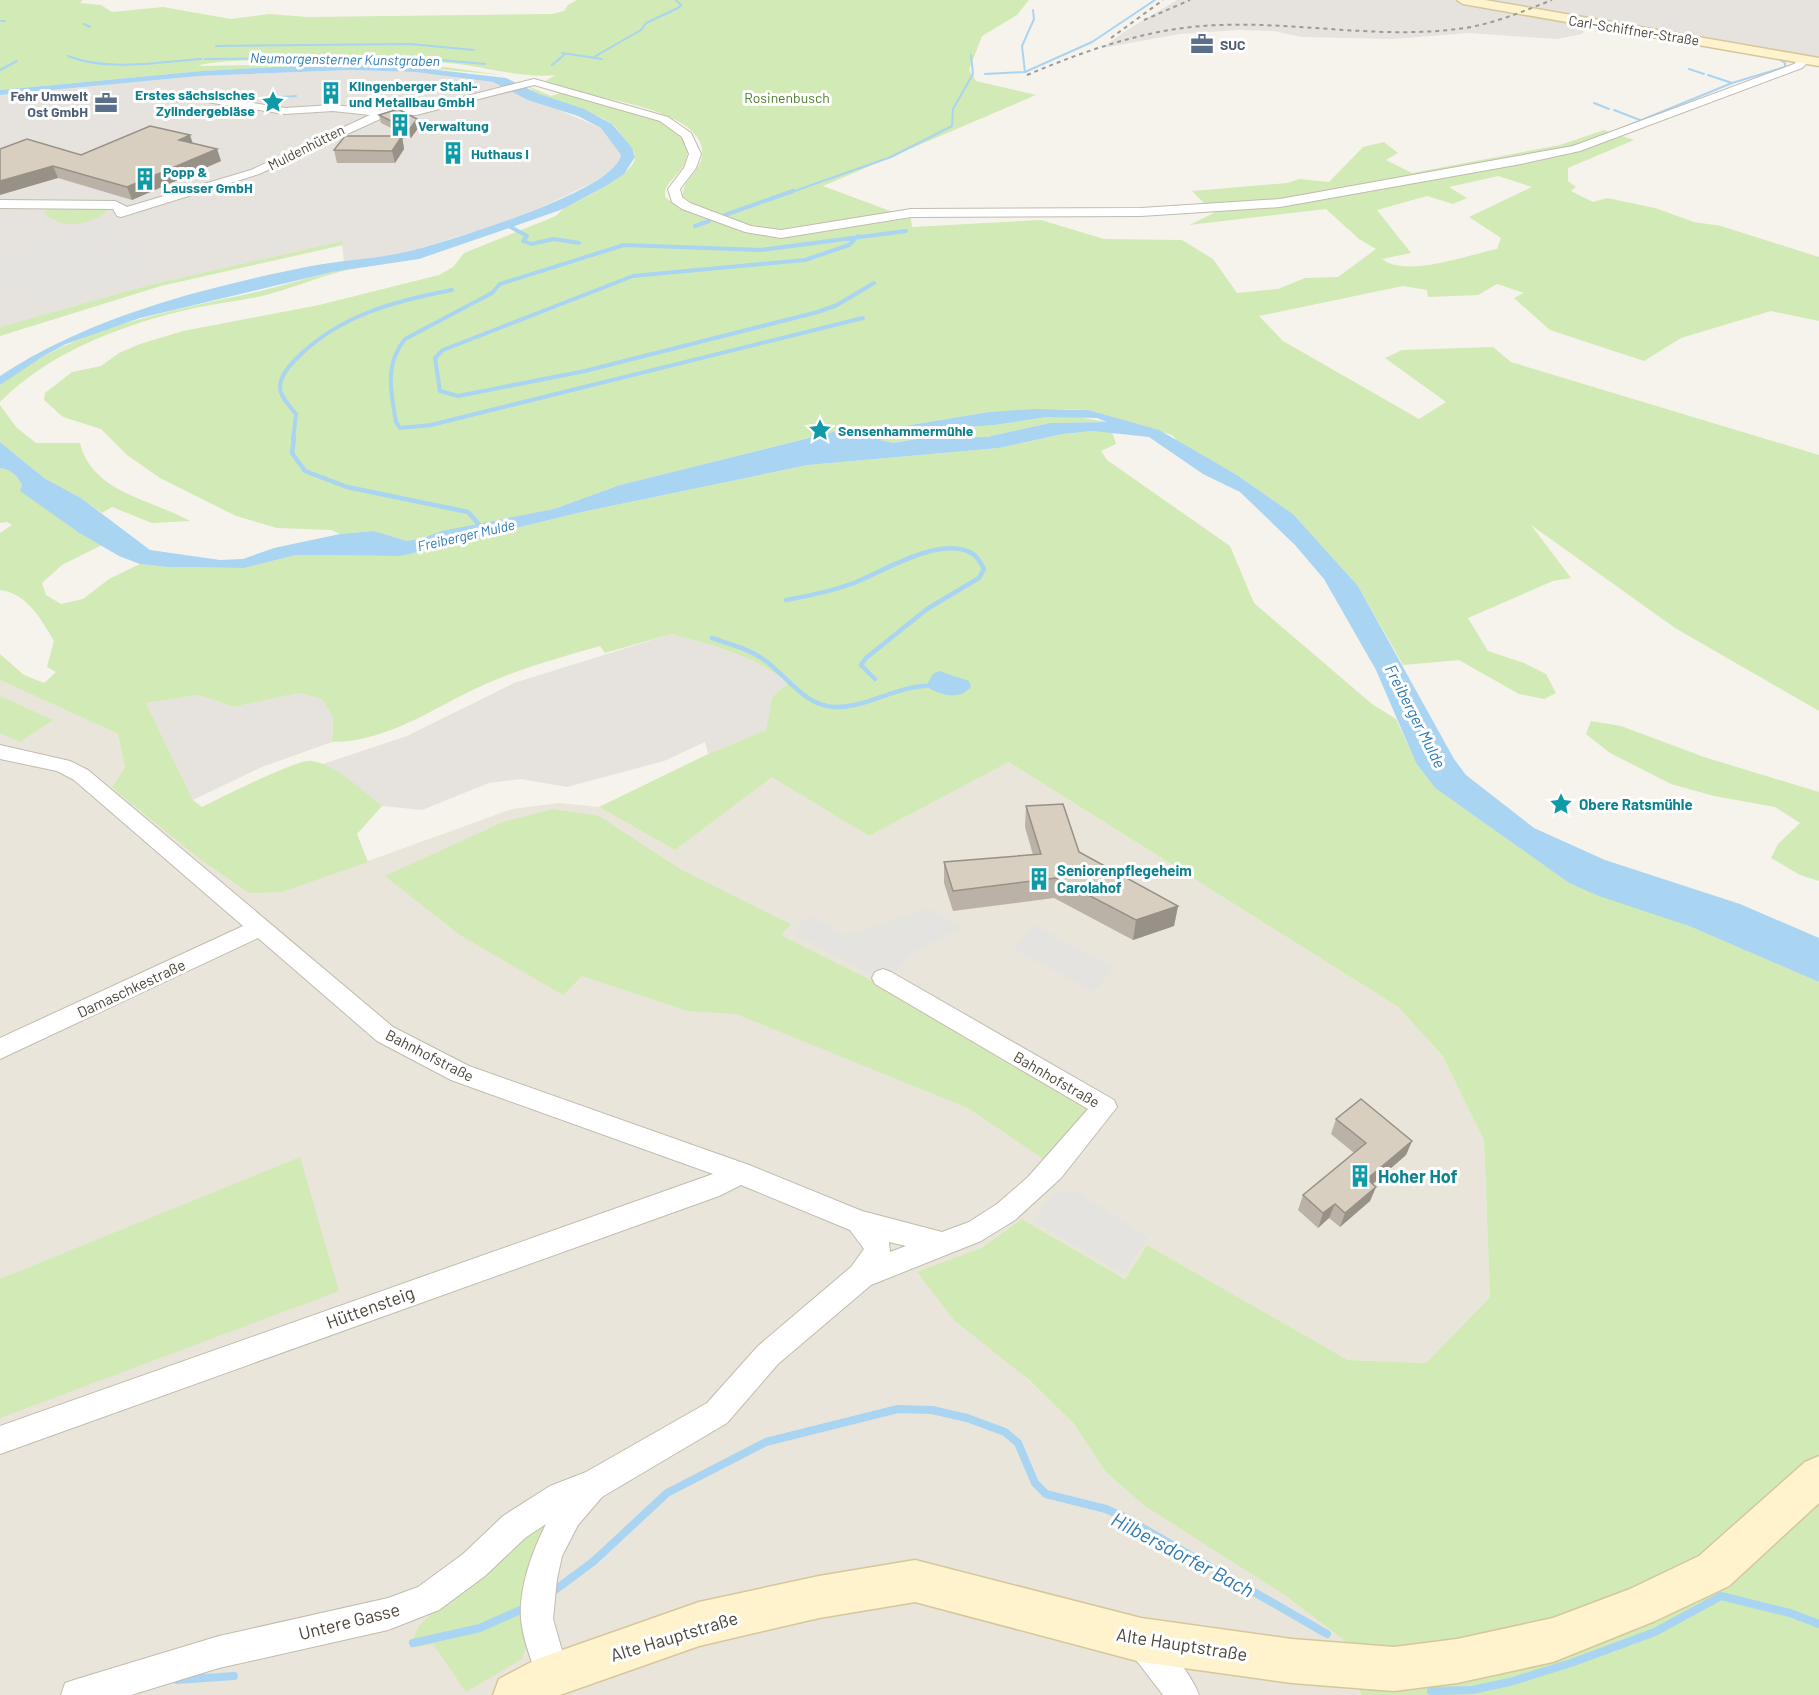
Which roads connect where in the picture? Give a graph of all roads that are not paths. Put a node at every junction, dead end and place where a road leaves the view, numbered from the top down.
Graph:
1 (1463, 0) edge
2 (1804, 61) junction
3 (1819, 62) edge
4 (144, 94) dead end
5 (388, 112) junction
6 (0, 204) edge
7 (0, 752) edge
8 (261, 927) junction
9 (883, 978) dead end
10 (0, 1049) edge
11 (740, 1173) junction
12 (859, 1222) junction
13 (942, 1244) junction
14 (861, 1276) junction
15 (0, 1440) edge
16 (1819, 1476) edge
17 (591, 1486) junction
18 (1141, 1640) junction
19 (553, 1675) junction
20 (77, 1695) edge
21 (515, 1695) edge
22 (1183, 1695) edge

1 - 2 main road, Carl-Schiffner-Straße
2 - 3 main road, Carl-Schiffner-Straße
2 - 5 street, Muldenhütten
4 - 5 street
5 - 6 street, Muldenhütten
7 - 8 street, Bahnhofstraße
8 - 10 street, Damaschkestraße
8 - 11 street, Bahnhofstraße
9 - 13 street, Bahnhofstraße
11 - 12 street, Bahnhofstraße
11 - 15 street, Hüttensteig
12 - 13 street, Bahnhofstraße
12 - 14 street, Bahnhofstraße
13 - 14 street, Bahnhofstraße
14 - 17 street, Bahnhofstraße
16 - 18 main road, Alte Hauptstraße
17 - 19 street, Bahnhofstraße
17 - 20 street, Untere Gasse
18 - 19 main road, Alte Hauptstraße
18 - 22 street
19 - 21 main road, Alte Hauptstraße

